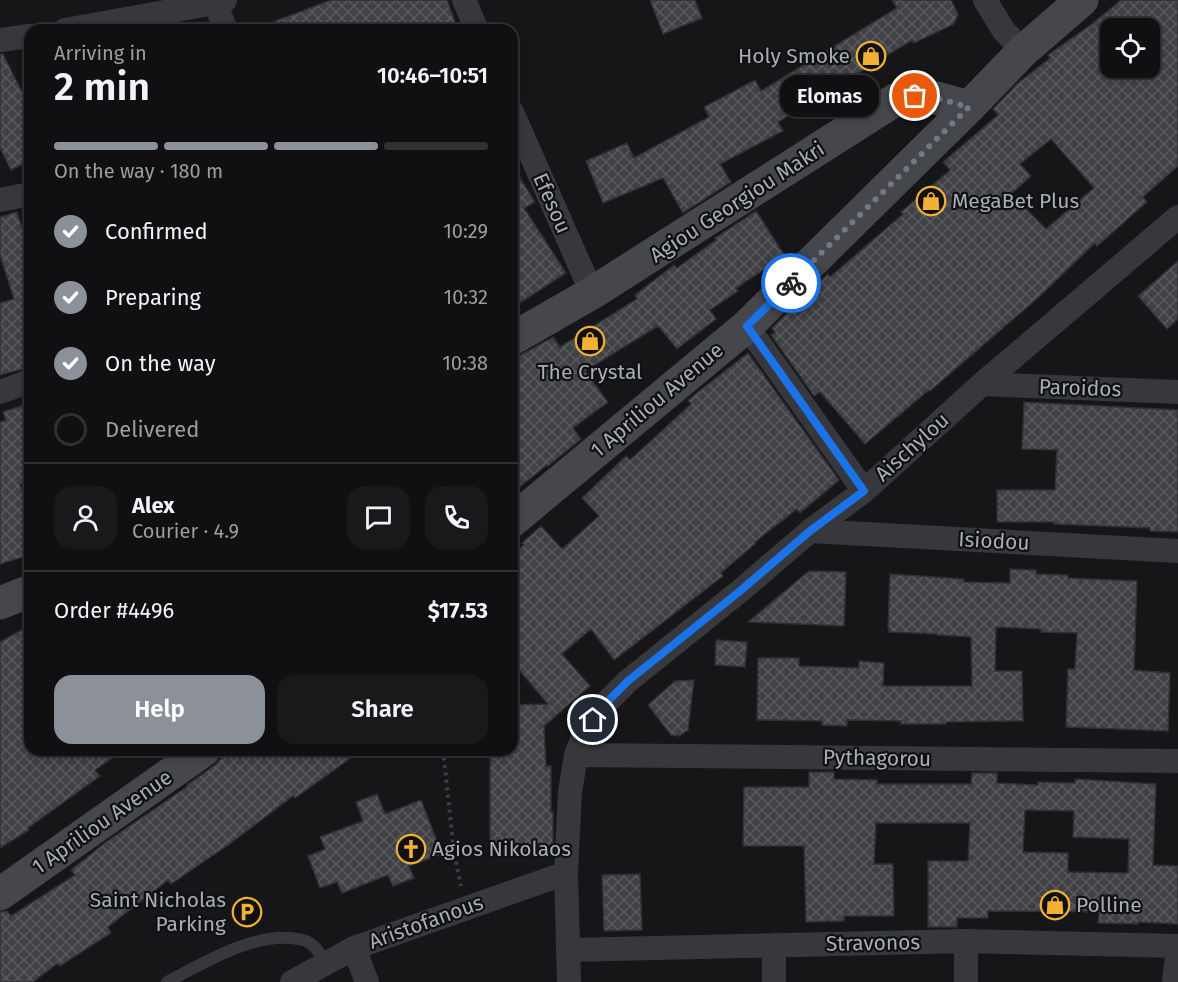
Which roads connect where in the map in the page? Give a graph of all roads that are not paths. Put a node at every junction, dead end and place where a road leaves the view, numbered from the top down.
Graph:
1 (464, 0) edge
2 (985, 0) edge
3 (1082, 0) edge
4 (220, 2) edge
5 (98, 24) edge
6 (225, 24) edge
7 (474, 24) edge
8 (0, 40) edge
9 (24, 40) edge
10 (1023, 51) junction
11 (969, 107) junction
12 (518, 131) edge
13 (24, 195) edge
14 (0, 200) edge
15 (1178, 217) edge
16 (592, 293) junction
17 (747, 326) junction
18 (518, 336) edge
19 (24, 383) edge
20 (982, 384) junction
21 (0, 392) edge
22 (1178, 392) edge
23 (864, 491) junction
24 (518, 515) edge
25 (810, 531) junction
26 (1178, 551) edge
27 (24, 593) edge
28 (0, 603) edge
29 (576, 755) junction
30 (196, 756) edge
31 (1178, 761) edge
32 (566, 873) junction
33 (0, 894) edge
34 (966, 941) junction
35 (774, 945) junction
36 (1178, 947) edge
37 (354, 948) junction
38 (569, 950) junction
39 (326, 963) junction
40 (167, 982) edge
41 (292, 982) edge
42 (367, 982) edge
43 (569, 982) edge
44 (774, 982) edge
45 (966, 982) edge
46 (1174, 982) edge

1 - 7 street
2 - 10 street
3 - 10 main road, 1 Apriliou Avenue
4 - 5 street
4 - 6 street
8 - 9 street
10 - 11 main road, 1 Apriliou Avenue
11 - 16 main road, Agiou Georgiou Makri
11 - 17 main road, 1 Apriliou Avenue
12 - 16 street, Efesou
13 - 14 street
15 - 20 street, Aischylou
16 - 18 main road, Agiou Georgiou Makri
17 - 23 street
17 - 24 main road, 1 Apriliou Avenue
19 - 21 street
20 - 22 street, Paroidos
20 - 23 street, Aischylou
23 - 25 street, Aischylou
25 - 26 street, Isiodou
25 - 29 street, Aischylou
27 - 28 main road
29 - 31 street, Pythagorou
29 - 32 street, Aischylou
30 - 33 main road, 1 Apriliou Avenue
32 - 37 street, Aristofanous
32 - 38 street, Aischylou
34 - 35 street, Stravonos
34 - 36 street, Stravonos
34 - 45 street
35 - 38 street, Stravonos
35 - 44 street
36 - 46 street
37 - 39 street, Aristofanous
37 - 42 street
38 - 43 street, Aischylou
39 - 40 lane
39 - 41 street, Aristofanous

